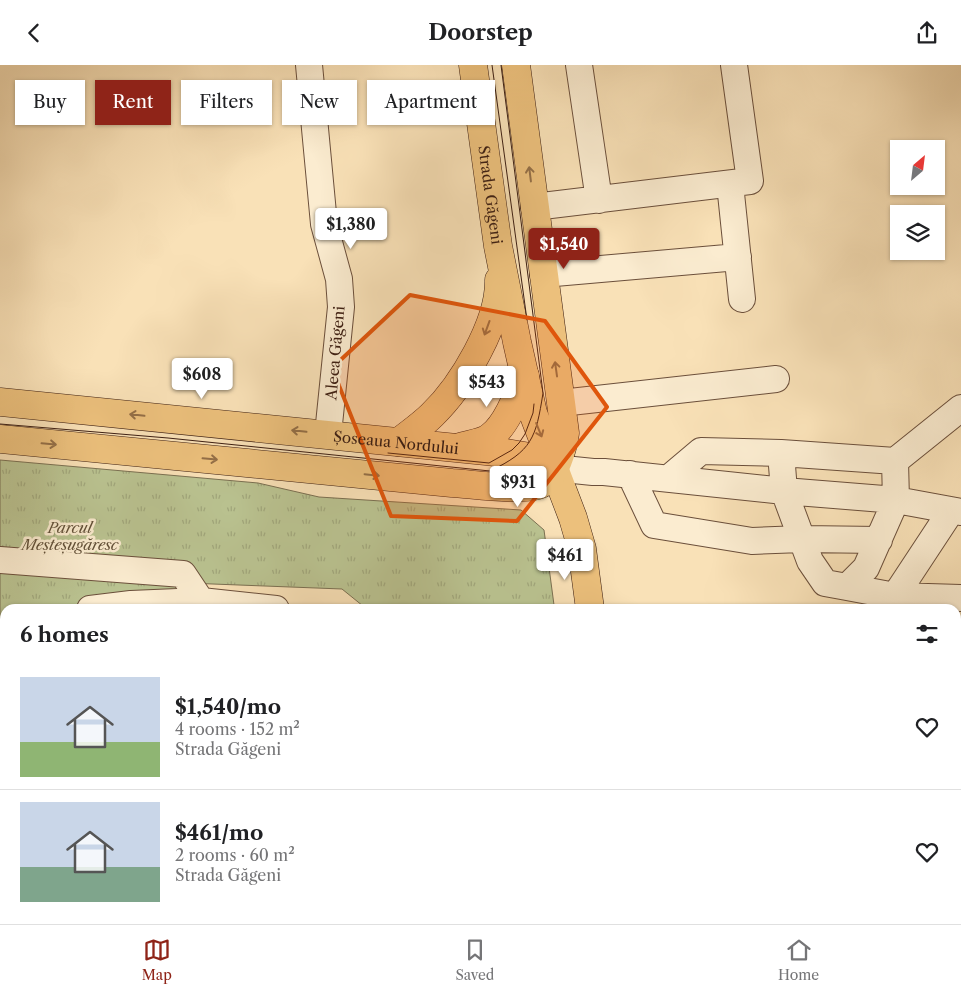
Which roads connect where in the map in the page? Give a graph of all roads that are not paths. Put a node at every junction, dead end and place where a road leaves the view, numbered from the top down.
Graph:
1 (309, 65) edge
2 (473, 65) edge
3 (516, 65) edge
4 (579, 65) edge
5 (734, 65) edge
6 (730, 184) junction
7 (599, 200) junction
8 (534, 207) junction
9 (498, 247) junction
10 (738, 257) junction
11 (543, 274) junction
12 (742, 299) dead end
13 (525, 376) junction
14 (776, 379) dead end
15 (0, 402) edge
16 (561, 403) junction
17 (961, 408) edge
18 (328, 434) junction
19 (0, 439) edge
20 (399, 442) junction
21 (457, 448) junction
22 (781, 453) junction
23 (895, 461) junction
24 (554, 468) junction
25 (630, 474) junction
26 (669, 478) junction
27 (784, 491) junction
28 (896, 500) junction
29 (956, 511) edge
30 (802, 539) junction
31 (879, 540) junction
32 (0, 560) edge
33 (847, 587) junction
34 (895, 596) junction
35 (961, 598) edge
36 (201, 601) junction
37 (148, 604) edge
38 (229, 604) edge
39 (589, 604) edge

1 - 18 street, Aleea Găgeni
2 - 9 main road, Strada Găgeni
8 -> 3 main road
4 - 7 street
5 - 6 street
6 - 7 street
6 - 10 street
7 - 8 street
8 - 11 main road
9 - 13 main road, Strada Găgeni
9 -> 20 main road
10 - 11 street
10 - 12 street
16 -> 11 main road
13 - 21 main road
13 -> 24 main road, Strada Găgeni
14 - 16 street
18 -> 15 main road, Șoseaua Nordului
16 - 24 main road
17 - 23 street
18 - 20 main road, Șoseaua Nordului
19 -> 24 main road
20 - 21 main road, Șoseaua Nordului
21 - 24 main road, Șoseaua Nordului
22 - 23 street
22 - 26 street
22 - 27 street
23 - 28 street
24 - 25 street
24 - 39 main road, Strada Găgeni
25 - 26 street
25 - 30 street
26 - 27 street
27 - 28 street
27 - 30 street
28 - 29 street
28 - 31 street
29 - 34 street
30 - 31 street
30 - 33 street
31 - 33 street
32 - 36 street
33 - 34 street
34 - 35 street
36 - 37 street
36 - 38 street

